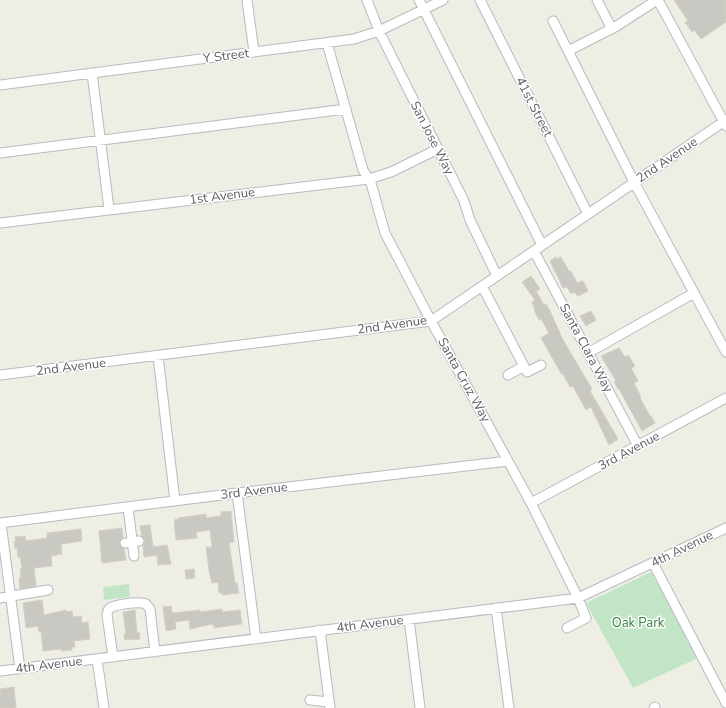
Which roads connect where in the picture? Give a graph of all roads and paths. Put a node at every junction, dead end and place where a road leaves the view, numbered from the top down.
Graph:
1 (247, 0) edge
2 (367, 0) edge
3 (419, 0) edge
4 (444, 0) edge
5 (480, 0) edge
6 (597, 0) edge
7 (658, 0) edge
8 (424, 9) junction
9 (553, 21) dead end
10 (612, 29) junction
11 (379, 31) junction
12 (327, 43) junction
13 (568, 51) junction
14 (254, 52) junction
15 (92, 73) junction
16 (0, 85) edge
17 (346, 109) junction
18 (725, 123) edge
19 (100, 140) junction
20 (438, 149) junction
21 (0, 152) edge
22 (369, 179) junction
23 (634, 182) junction
24 (109, 209) junction
25 (588, 214) junction
26 (0, 223) edge
27 (542, 245) junction
28 (534, 251) junction
29 (497, 276) junction
30 (482, 286) junction
31 (694, 293) junction
32 (431, 321) junction
33 (726, 352) edge
34 (588, 353) junction
35 (158, 356) junction
36 (541, 365) dead end
37 (524, 366) junction
38 (0, 375) edge
39 (508, 375) dead end
40 (726, 398) edge
41 (638, 446) junction
42 (508, 461) junction
43 (237, 493) junction
44 (175, 501) junction
45 (531, 503) junction
46 (128, 507) junction
47 (1, 523) edge
48 (726, 528) edge
49 (134, 556) dead end
50 (653, 563) junction
51 (48, 590) dead end
52 (11, 596) junction
53 (0, 598) edge
54 (578, 598) junction
55 (496, 608) junction
56 (409, 619) junction
57 (567, 628) dead end
58 (320, 630) junction
59 (256, 639) junction
60 (155, 652) junction
61 (113, 656) junction
62 (97, 659) junction
63 (20, 669) junction
64 (0, 672) edge
65 (310, 700) dead end
66 (726, 702) edge
67 (329, 705) edge
68 (104, 708) edge
69 (420, 708) edge
70 (509, 708) edge

1 - 14 street
2 - 11 street, San Jose Way
3 - 8 street
4 - 8 street, Y Street
5 - 25 street, 41st Street
6 - 10 street
7 - 10 street
7 - 18 street
8 - 11 street, Y Street
8 - 27 street
9 - 13 street
10 - 13 street
11 - 12 street, Y Street
11 - 20 street, San Jose Way
12 - 14 street, Y Street
12 - 17 street, Santa Cruz Way
13 - 23 street
14 - 15 street, Y Street
15 - 16 street, Y Street
15 - 19 street
17 - 19 street
17 - 22 street, Santa Cruz Way
18 - 23 street, 2nd Avenue
19 - 21 street
19 - 24 street
20 - 22 street, 1st Avenue
20 - 29 street, San Jose Way
22 - 24 street, 1st Avenue
22 - 32 street, Santa Cruz Way
23 - 25 street, 2nd Avenue
23 - 31 street
24 - 26 street, 1st Avenue
25 - 27 street, 2nd Avenue
27 - 28 street, 2nd Avenue
28 - 29 street, 2nd Avenue
28 - 34 street, Santa Clara Way
29 - 30 street, 2nd Avenue
30 - 32 street, 2nd Avenue
30 - 37 street
31 - 33 street
31 - 34 street
32 - 35 street, 2nd Avenue
32 - 42 street, Santa Cruz Way
34 - 41 street, Santa Clara Way
35 - 38 street, 2nd Avenue
35 - 44 street
36 - 37 street
37 - 39 street
40 - 41 street, 3rd Avenue
41 - 45 street, 3rd Avenue
42 - 43 street, 3rd Avenue
42 - 45 street, Santa Cruz Way
43 - 44 street, 3rd Avenue
43 - 59 street
44 - 46 street, 3rd Avenue
45 - 54 street, Santa Cruz Way
46 - 47 street, 3rd Avenue
46 - 49 street
47 - 52 street
48 - 50 street, 4th Avenue
50 - 54 street, 4th Avenue
50 - 66 street
51 - 52 street
52 - 53 street
52 - 63 street
54 - 55 street, 4th Avenue
54 - 57 street, Santa Cruz Way
55 - 56 street, 4th Avenue
55 - 70 street
56 - 58 street, 4th Avenue
56 - 69 street
58 - 59 street, 4th Avenue
58 - 67 street
59 - 60 street, 4th Avenue
60 - 61 street, 4th Avenue
60 - 61 street
61 - 62 street, 4th Avenue
62 - 63 street, 4th Avenue
62 - 68 street
63 - 64 street, 4th Avenue
65 - 67 street

